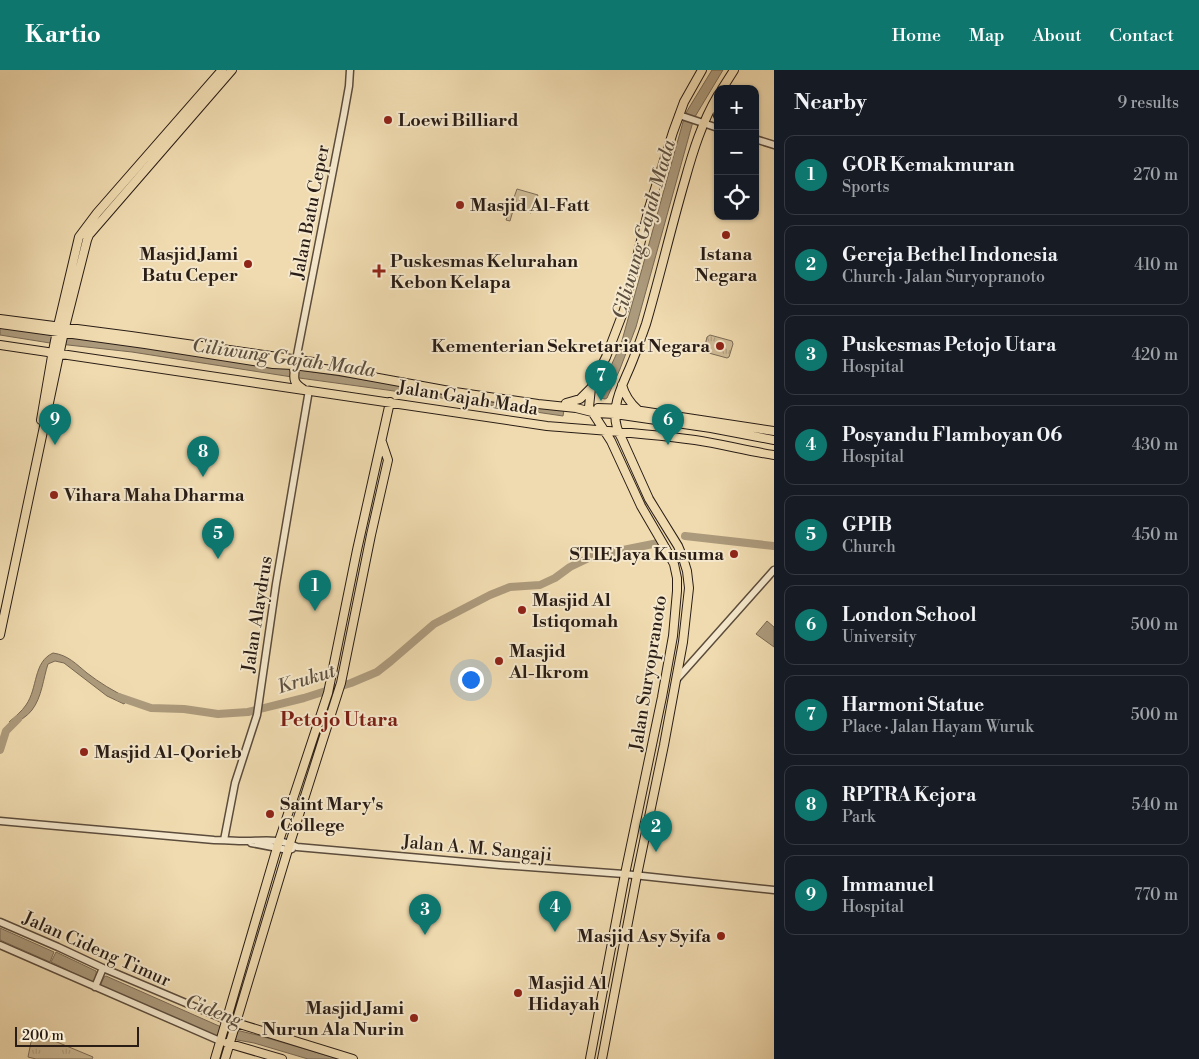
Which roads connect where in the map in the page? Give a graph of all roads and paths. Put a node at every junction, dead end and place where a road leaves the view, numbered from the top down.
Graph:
1 (222, 70) edge
2 (232, 70) edge
3 (350, 70) edge
4 (702, 70) edge
5 (734, 70) edge
6 (725, 85) edge
7 (714, 102) edge
8 (682, 116) junction
9 (700, 123) junction
10 (714, 127) edge
11 (759, 140) edge
12 (774, 145) edge
13 (131, 181) junction
14 (0, 319) edge
15 (0, 324) edge
16 (60, 331) junction
17 (0, 345) edge
18 (53, 354) junction
19 (295, 365) junction
20 (622, 385) junction
21 (591, 388) junction
22 (306, 390) junction
23 (390, 402) junction
24 (566, 403) junction
25 (590, 409) junction
26 (638, 410) junction
27 (615, 411) junction
28 (605, 431) junction
29 (617, 431) junction
30 (774, 431) edge
31 (628, 432) junction
32 (382, 439) junction
33 (622, 439) junction
34 (774, 440) edge
35 (774, 455) edge
36 (774, 570) edge
37 (9, 582) junction
38 (0, 610) edge
39 (0, 635) edge
40 (681, 657) junction
41 (691, 663) junction
42 (676, 680) junction
43 (0, 822) edge
44 (224, 840) junction
45 (278, 844) junction
46 (292, 847) junction
47 (625, 874) junction
48 (637, 875) junction
49 (774, 890) edge
50 (0, 922) edge
51 (0, 945) edge
52 (102, 971) junction
53 (96, 985) junction
54 (226, 1022) junction
55 (236, 1024) junction
56 (221, 1040) junction
57 (230, 1043) junction
58 (215, 1059) edge
59 (225, 1059) edge
60 (282, 1059) edge
61 (353, 1059) edge
62 (590, 1059) edge
63 (602, 1059) edge

1 - 13 main road
2 - 13 main road
3 - 19 street, Jalan Batu Ceper
4 - 8 main road
5 - 6 main road
7 - 9 main road
8 - 9 street
8 - 21 main road
9 - 10 street
9 - 20 main road
11 - 12 street
13 - 16 main road
14 - 16 main road
15 - 16 main road
16 - 18 main road
16 - 19 main road
17 - 18 main road, Jalan Gajah Mada
18 - 22 main road, Jalan Gajah Mada
18 - 37 main road
19 - 22 main road
19 - 24 main road
19 - 25 main road
20 - 26 main road
20 - 27 main road
21 - 24 main road
21 - 25 main road
22 - 23 main road, Jalan Gajah Mada
22 - 44 street, Jalan Alaydrus
23 - 28 main road, Jalan Gajah Mada
23 - 32 main road
24 - 25 main road
25 - 27 main road
25 - 28 main road, Jalan Suryopranoto
26 - 27 main road
26 - 30 main road
27 - 29 main road
27 - 34 main road
28 - 29 main road, Jalan Gajah Mada
28 - 47 main road, Jalan Suryopranoto
29 - 31 main road, Jalan Gajah Mada
29 - 33 main road, Jalan Suryopranoto
31 - 33 main road
31 - 35 main road, Jalan Gajah Mada
32 - 45 main road
32 - 46 main road
33 - 40 main road, Jalan Suryopranoto
36 - 41 street
37 - 38 main road
37 - 39 main road
40 - 41 street
40 - 42 main road, Jalan Suryopranoto
41 - 42 street
42 - 48 main road, Jalan Suryopranoto
43 - 44 street, Jalan A. M. Sangaji
44 - 45 street, Jalan A. M. Sangaji
45 - 46 street, Jalan A. M. Sangaji
45 - 54 main road
46 - 47 street, Jalan A. M. Sangaji
46 - 55 main road
47 - 48 street, Jalan A. M. Sangaji
47 - 62 main road, Jalan Suryopranoto
48 - 49 street, Jalan A. M. Sangaji
48 - 63 main road, Jalan Suryopranoto
50 - 52 street, Jalan Cideng Timur
51 - 53 street
52 - 53 street
52 - 54 street, Jalan Cideng Timur
53 - 56 street
54 - 55 main road, Jalan Cideng Timur
54 - 56 main road
55 - 57 main road
55 - 61 main road, Jalan Cideng Timur
56 - 57 main road
56 - 58 main road
57 - 59 main road
57 - 60 main road

